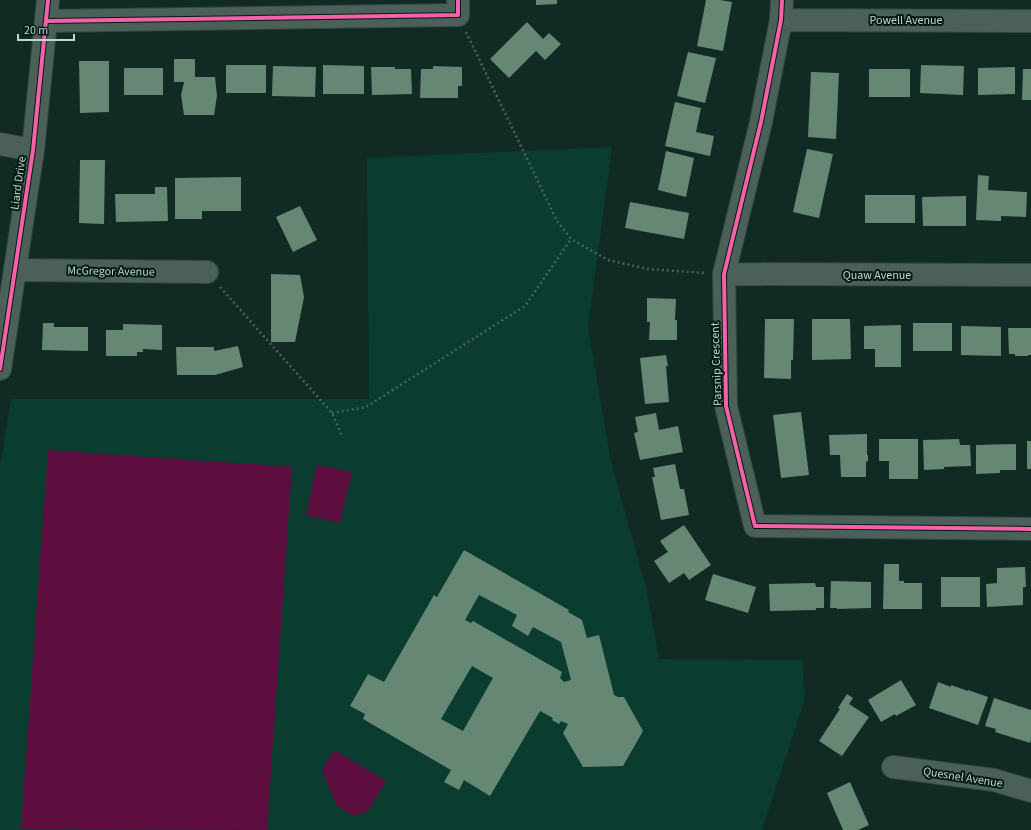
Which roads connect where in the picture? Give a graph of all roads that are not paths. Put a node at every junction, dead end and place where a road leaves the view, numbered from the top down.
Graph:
1 (458, 8) edge
2 (47, 10) edge
3 (782, 10) edge
4 (1031, 21) edge
5 (0, 144) edge
6 (33, 150) junction
7 (16, 270) junction
8 (207, 272) road end
9 (724, 274) junction
10 (1031, 275) edge
11 (0, 369) edge
12 (1031, 529) edge
13 (894, 767) dead end
14 (1031, 791) edge

1 - 2 street
2 - 6 street, Liard Drive
3 - 4 street, Powell Avenue
3 - 9 street, Parsnip Crescent
5 - 6 street
6 - 7 street, Liard Drive
7 - 8 street, McGregor Avenue
7 - 11 street, Liard Drive
9 - 10 street, Quaw Avenue
9 - 12 street, Parsnip Crescent
13 - 14 street, Quesnel Avenue

